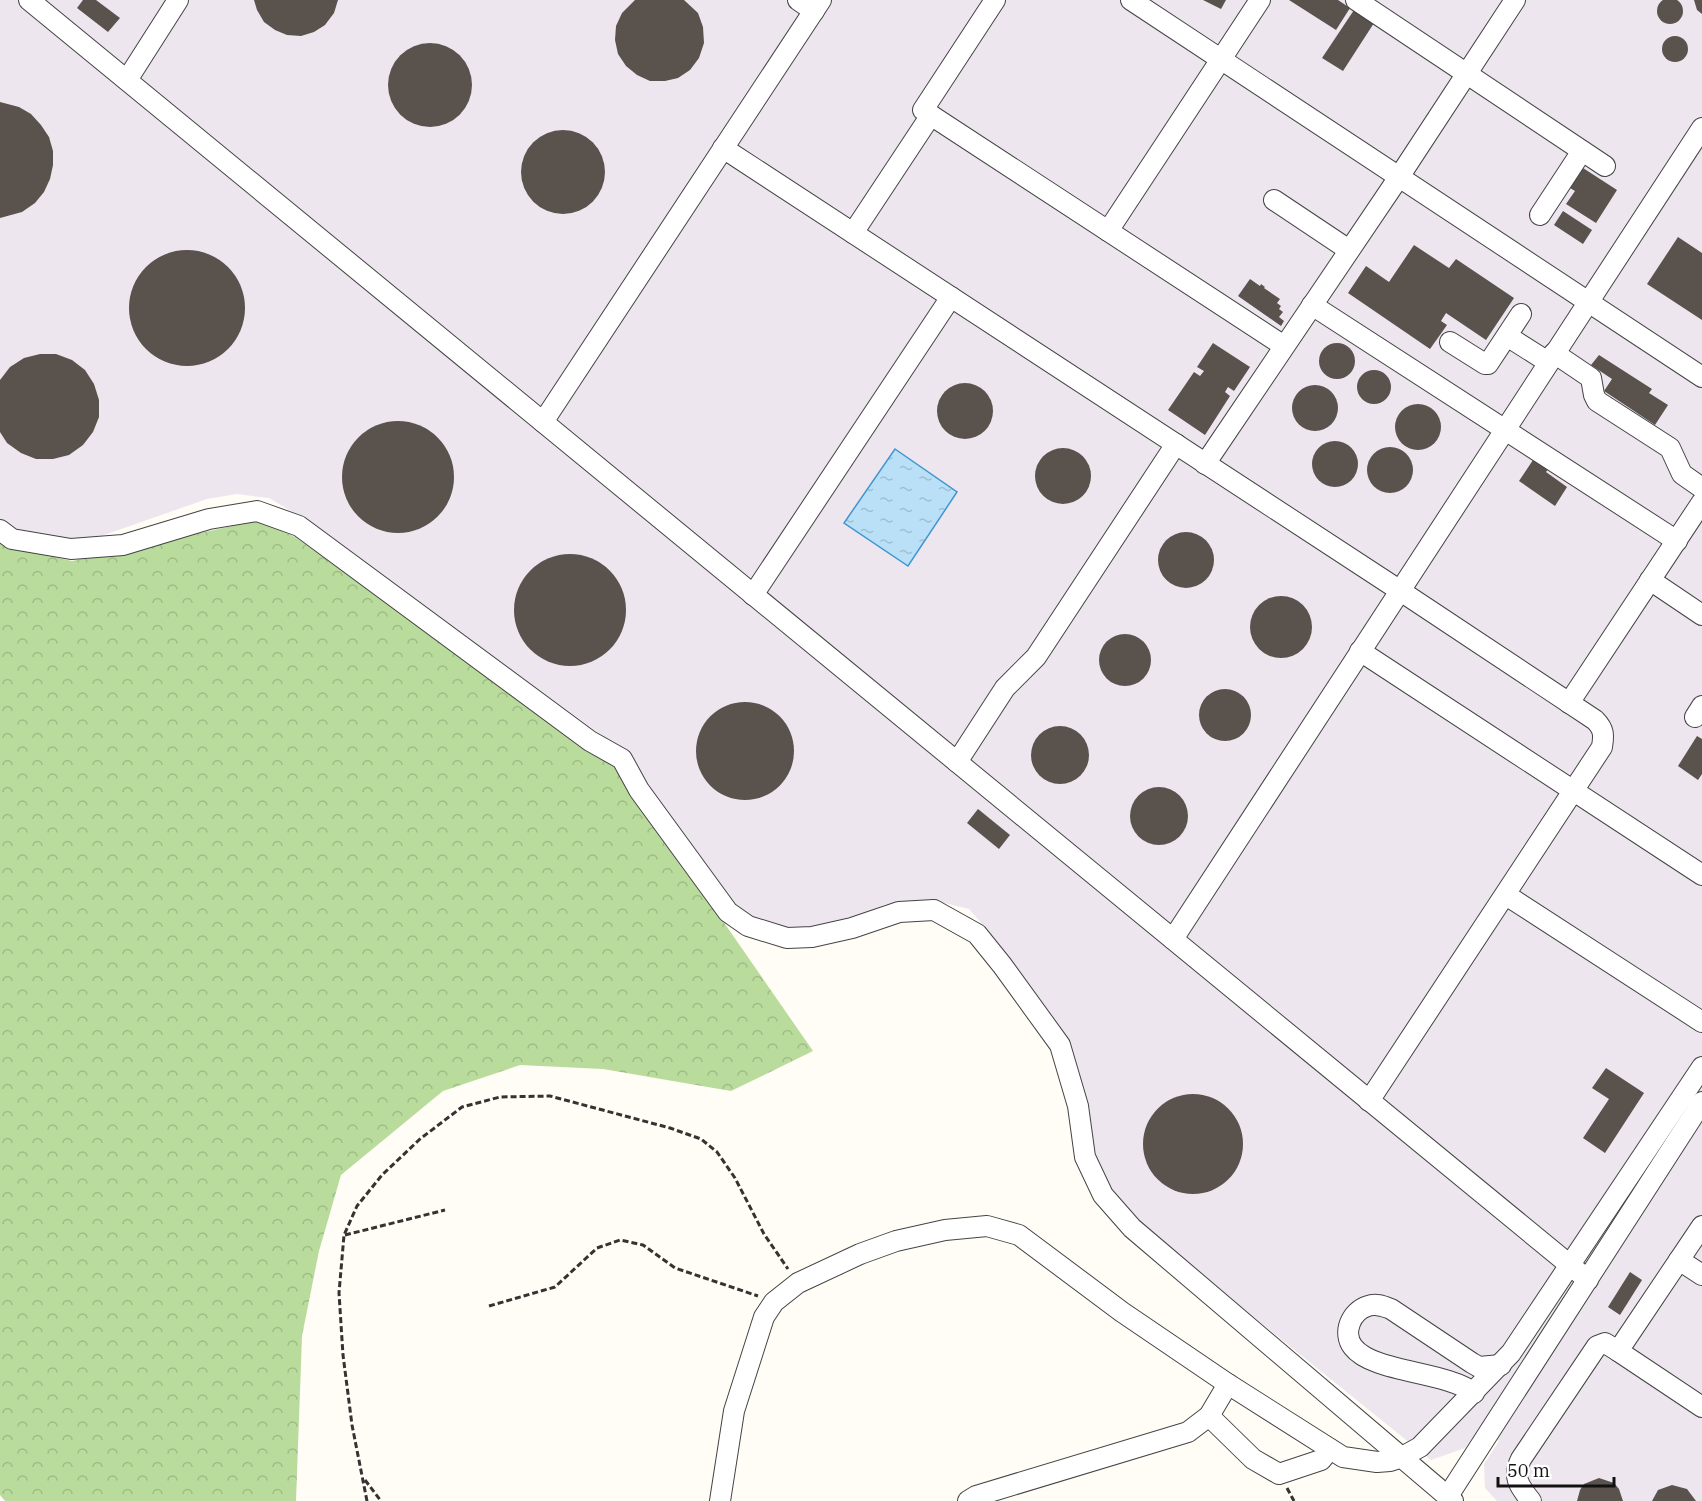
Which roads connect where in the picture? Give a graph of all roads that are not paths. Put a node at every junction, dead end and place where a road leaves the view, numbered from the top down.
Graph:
1 (30, 0) edge
2 (178, 0) edge
3 (995, 0) edge
4 (1131, 0) edge
5 (1260, 0) edge
6 (1356, 0) edge
7 (1515, 0) edge
8 (811, 4) edge
9 (1221, 59) junction
10 (1466, 74) junction
11 (127, 80) junction
12 (931, 115) junction
13 (1702, 128) edge
14 (723, 148) junction
15 (1582, 151) junction
16 (1605, 166) dead end
17 (1399, 177) junction
18 (1274, 200) dead end
19 (1540, 215) dead end
20 (1108, 231) junction
21 (853, 234) junction
22 (1349, 250) junction
23 (951, 297) junction
24 (1588, 301) junction
25 (1312, 305) junction
26 (1521, 314) dead end
27 (1507, 336) junction
28 (1450, 342) dead end
29 (1284, 346) junction
30 (1551, 357) junction
31 (1702, 377) edge
32 (543, 422) junction
33 (1504, 428) junction
34 (1176, 444) junction
35 (1205, 464) junction
36 (1702, 488) edge
37 (1702, 502) edge
38 (0, 530) edge
39 (1677, 541) junction
40 (1650, 580) junction
41 (1399, 590) junction
42 (753, 595) junction
43 (1702, 615) edge
44 (1360, 651) junction
45 (1569, 703) junction
46 (957, 762) junction
47 (1574, 791) junction
48 (1702, 875) edge
49 (1506, 895) junction
50 (1173, 939) junction
51 (1702, 1022) edge
52 (1702, 1067) edge
53 (1369, 1101) junction
54 (1702, 1102) edge
55 (1702, 1226) edge
56 (1679, 1260) junction
57 (1570, 1266) junction
58 (1702, 1275) edge
59 (1588, 1281) junction
60 (1618, 1351) junction
61 (1502, 1365) junction
62 (1228, 1384) junction
63 (1474, 1393) junction
64 (1702, 1407) edge
65 (1209, 1416) junction
66 (1330, 1449) junction
67 (1402, 1457) junction
68 (1450, 1498) edge
69 (720, 1501) edge
70 (968, 1501) edge
71 (1531, 1501) edge

1 - 11 lane
2 - 11 lane
3 - 12 lane
4 - 9 lane
5 - 9 lane
6 - 10 lane
7 - 10 lane
8 - 14 lane
9 - 17 lane
9 - 20 lane
10 - 15 lane
10 - 17 lane
11 - 32 lane
12 - 20 lane
12 - 21 lane
13 - 24 lane
14 - 21 lane
14 - 32 lane
15 - 16 lane
15 - 19 lane
17 - 22 lane
17 - 24 lane
18 - 22 lane
20 - 29 lane
21 - 23 lane
22 - 25 lane
23 - 34 lane
23 - 42 lane
24 - 30 lane
24 - 31 lane
25 - 29 lane
25 - 33 lane
26 - 27 lane
27 - 28 lane
27 - 30 lane
29 - 35 lane
30 - 33 lane
30 - 36 lane
32 - 42 lane
33 - 39 lane
33 - 41 lane
34 - 35 lane
34 - 46 lane
35 - 41 lane
37 - 39 lane
38 - 67 lane
39 - 40 lane
40 - 43 lane
40 - 45 lane
41 - 44 lane
41 - 45 lane
42 - 46 lane
44 - 47 lane
44 - 50 lane
45 - 47 lane
46 - 50 lane
47 - 48 lane
47 - 49 lane
49 - 51 lane
49 - 53 lane
50 - 53 lane
52 - 57 lane
53 - 57 lane
54 - 59 lane
55 - 56 lane
56 - 58 lane
56 - 60 lane
57 - 59 lane
57 - 61 lane
59 - 68 lane
60 - 64 lane
60 - 71 lane
61 - 63 lane
61 - 63 lane
62 - 65 lane
62 - 66 lane
62 - 69 lane
63 - 67 lane
65 - 66 lane
65 - 70 lane
66 - 67 lane
67 - 68 lane

